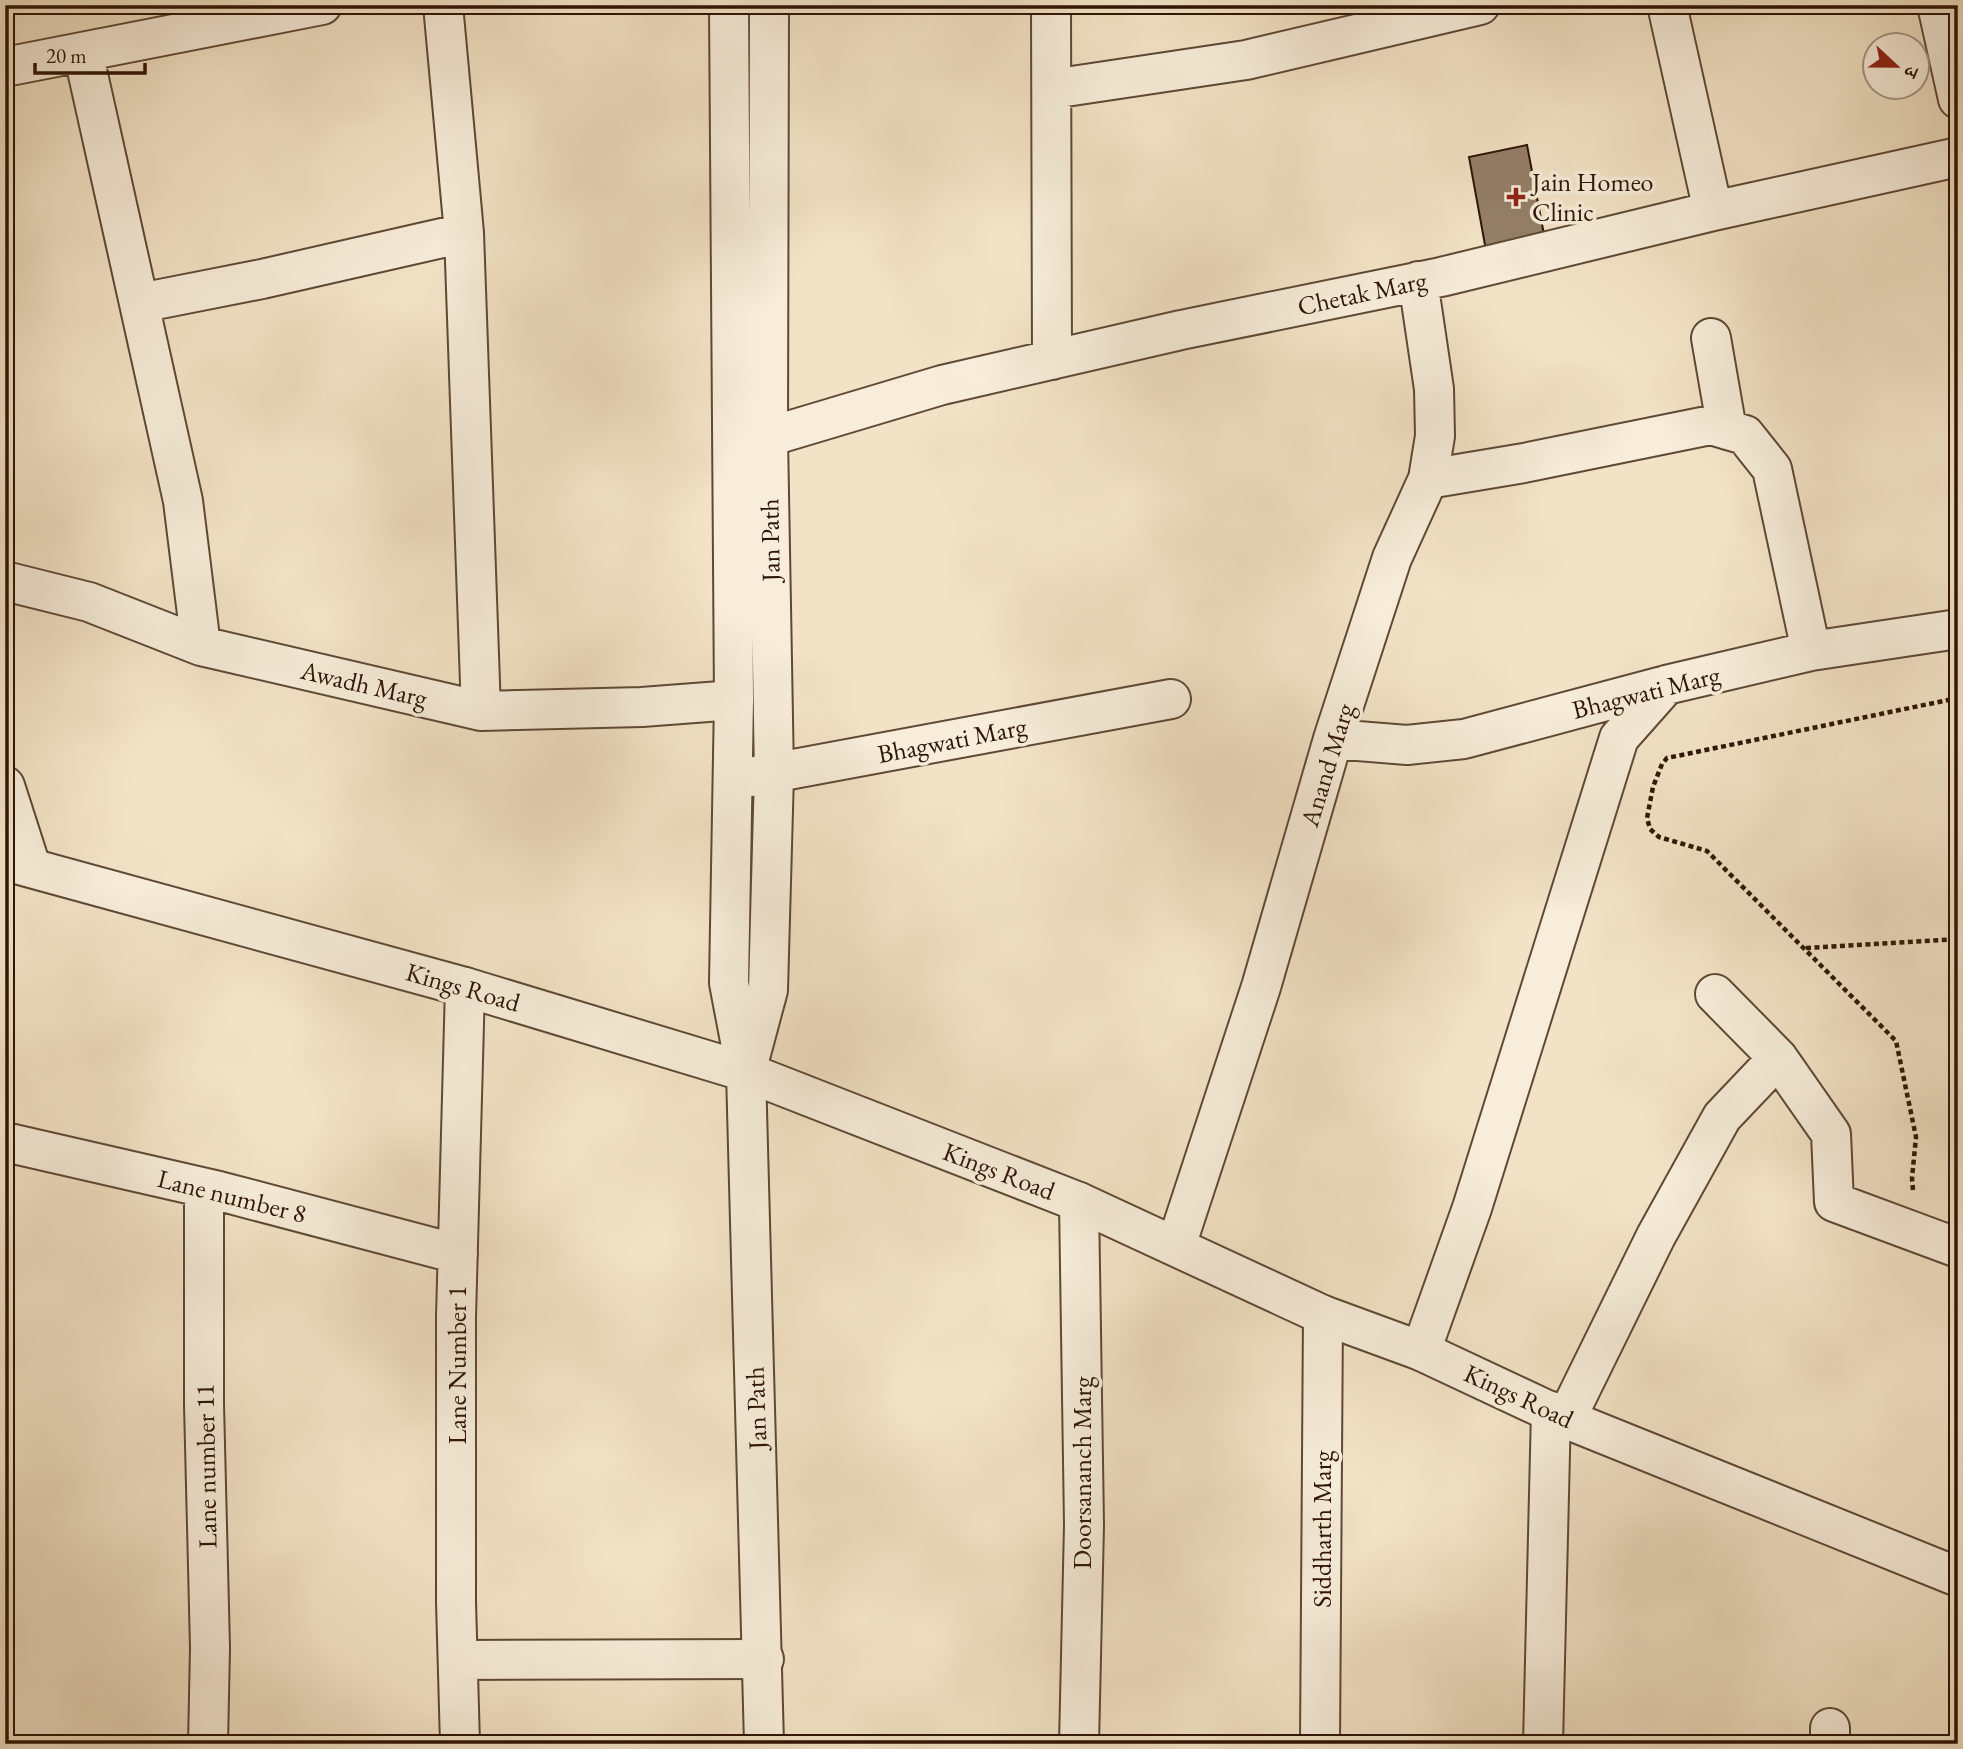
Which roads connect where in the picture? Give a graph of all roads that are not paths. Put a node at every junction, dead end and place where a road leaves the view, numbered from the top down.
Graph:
1 (322, 5) edge
2 (443, 5) edge
3 (729, 5) edge
4 (769, 5) edge
5 (1051, 5) edge
6 (1480, 5) edge
7 (1667, 5) edge
8 (1937, 5) edge
9 (83, 52) junction
10 (5, 67) edge
11 (1052, 89) junction
12 (1958, 99) edge
13 (1958, 157) edge
14 (1713, 211) junction
15 (464, 233) junction
16 (1418, 281) junction
17 (139, 303) junction
18 (1710, 338) dead end
19 (1052, 360) junction
20 (1727, 430) junction
21 (768, 437) junction
22 (1428, 479) junction
23 (5, 582) edge
24 (1958, 629) edge
25 (201, 646) junction
26 (1811, 651) junction
27 (1666, 685) junction
28 (1171, 699) dead end
29 (734, 700) junction
30 (481, 711) junction
31 (1334, 739) junction
32 (774, 774) junction
33 (734, 780) junction
34 (5, 786) edge
35 (18, 864) edge
36 (465, 987) junction
37 (1715, 994) dead end
38 (1778, 1058) junction
39 (746, 1072) junction
40 (5, 1142) edge
41 (204, 1188) junction
42 (1079, 1202) junction
43 (1176, 1246) junction
44 (1958, 1248) edge
45 (458, 1254) junction
46 (1323, 1315) junction
47 (1421, 1350) junction
48 (1559, 1415) junction
49 (1958, 1577) edge
50 (764, 1659) junction
51 (458, 1660) junction
52 (208, 1744) edge
53 (460, 1744) edge
54 (764, 1744) edge
55 (1079, 1744) edge
56 (1320, 1744) edge
57 (1543, 1744) edge

1 - 9 street
2 - 15 street
3 - 29 street, Jan Path
4 - 21 street, Jan Path
5 - 11 street
6 - 11 street
7 - 14 street
8 - 12 street
9 - 10 street
9 - 17 street
11 - 19 street
13 - 14 street, Chetak Marg
14 - 16 street, Chetak Marg
15 - 17 street
15 - 30 street
16 - 19 street, Chetak Marg
16 - 22 street, Anand Marg
17 - 25 street
18 - 20 street
19 - 21 street, Chetak Marg
20 - 22 street
20 - 26 street
21 - 32 street, Jan Path
22 - 31 street, Anand Marg
23 - 25 street, Awadh Marg
24 - 26 street, Bhagwati Marg
25 - 30 street, Awadh Marg
26 - 27 street, Bhagwati Marg
27 - 31 street, Bhagwati Marg
27 - 47 street
28 - 32 street, Bhagwati Marg
29 - 30 street, Awadh Marg
29 - 33 street, Jan Path
31 - 43 street, Anand Marg
32 - 33 street, Bhagwati Marg
32 - 39 street, Jan Path
33 - 39 street, Jan Path
34 - 35 street
35 - 36 street, Kings Road
36 - 39 street, Kings Road
36 - 45 street, Lane Number 1
37 - 38 street
38 - 44 street
38 - 48 street
39 - 42 street, Kings Road
39 - 50 street, Jan Path
40 - 41 street, Lane number 8
41 - 45 street, Lane number 8
41 - 52 street, Lane number 11
42 - 43 street, Kings Road
42 - 55 street, Doorsananch Marg
43 - 46 street, Kings Road
45 - 51 street, Lane Number 1
46 - 47 street, Kings Road
46 - 56 street, Siddharth Marg
47 - 48 street, Kings Road
48 - 49 street, Kings Road
48 - 57 street
50 - 51 street
50 - 54 street, Jan Path
51 - 53 street, Lane Number 1

